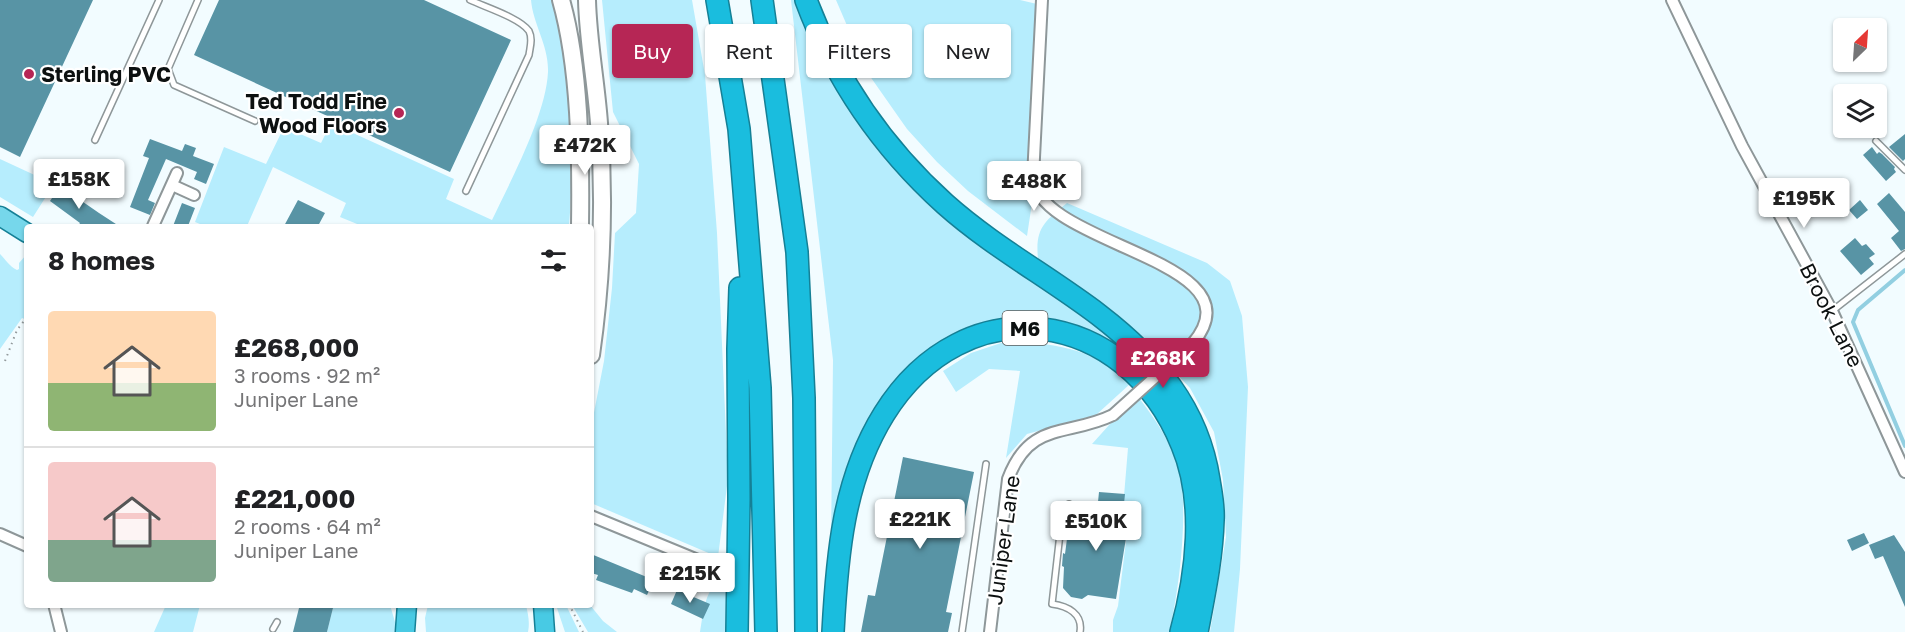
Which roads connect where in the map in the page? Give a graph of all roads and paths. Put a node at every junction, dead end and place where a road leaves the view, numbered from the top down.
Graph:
1 (159, 0) edge
2 (198, 0) edge
3 (470, 0) edge
4 (561, 0) edge
5 (587, 0) edge
6 (717, 0) edge
7 (762, 0) edge
8 (806, 0) edge
9 (1042, 0) edge
10 (1672, 0) edge
11 (255, 121) dead end
12 (95, 141) dead end
13 (1876, 141) dead end
14 (1905, 170) edge
15 (177, 173) dead end
16 (172, 185) junction
17 (466, 191) dead end
18 (194, 195) dead end
19 (744, 195) junction
20 (0, 216) edge
21 (154, 224) edge
22 (580, 224) edge
23 (24, 231) edge
24 (1905, 254) edge
25 (1832, 311) junction
26 (24, 321) edge
27 (594, 325) edge
28 (5, 362) dead end
29 (986, 464) dead end
30 (1905, 472) edge
31 (1069, 504) dead end
32 (594, 517) edge
33 (0, 534) edge
34 (24, 545) edge
35 (710, 565) dead end
36 (55, 608) edge
37 (401, 608) edge
38 (407, 608) edge
39 (570, 608) edge
40 (277, 622) dead end
41 (273, 629) dead end
42 (405, 629) edge
43 (61, 632) edge
44 (583, 632) edge
45 (737, 632) edge
46 (766, 632) edge
47 (806, 632) edge
48 (833, 632) edge
49 (962, 632) edge
50 (990, 632) edge
51 (1080, 632) edge
52 (1181, 632) edge
53 (1197, 632) edge

1 - 12 lane
2 - 11 lane
3 - 17 lane
4 - 22 main road
5 - 27 main road
6 - 19 highway
7 - 47 highway
8 - 53 highway, M6
9 - 50 street, Juniper Lane, bridge
10 - 25 street, Brook Lane
13 - 14 lane
15 - 16 street
16 - 18 street
16 - 21 street
19 - 45 highway
19 - 46 highway
20 - 23 main road
24 - 25 lane
25 - 30 street, Brook Lane
26 - 28 path
29 - 49 lane
31 - 51 lane
32 - 35 street
33 - 34 street
36 - 43 street
37 - 42 main road
38 - 42 highway
39 - 44 path
40 - 41 lane
48 - 52 highway, M6

